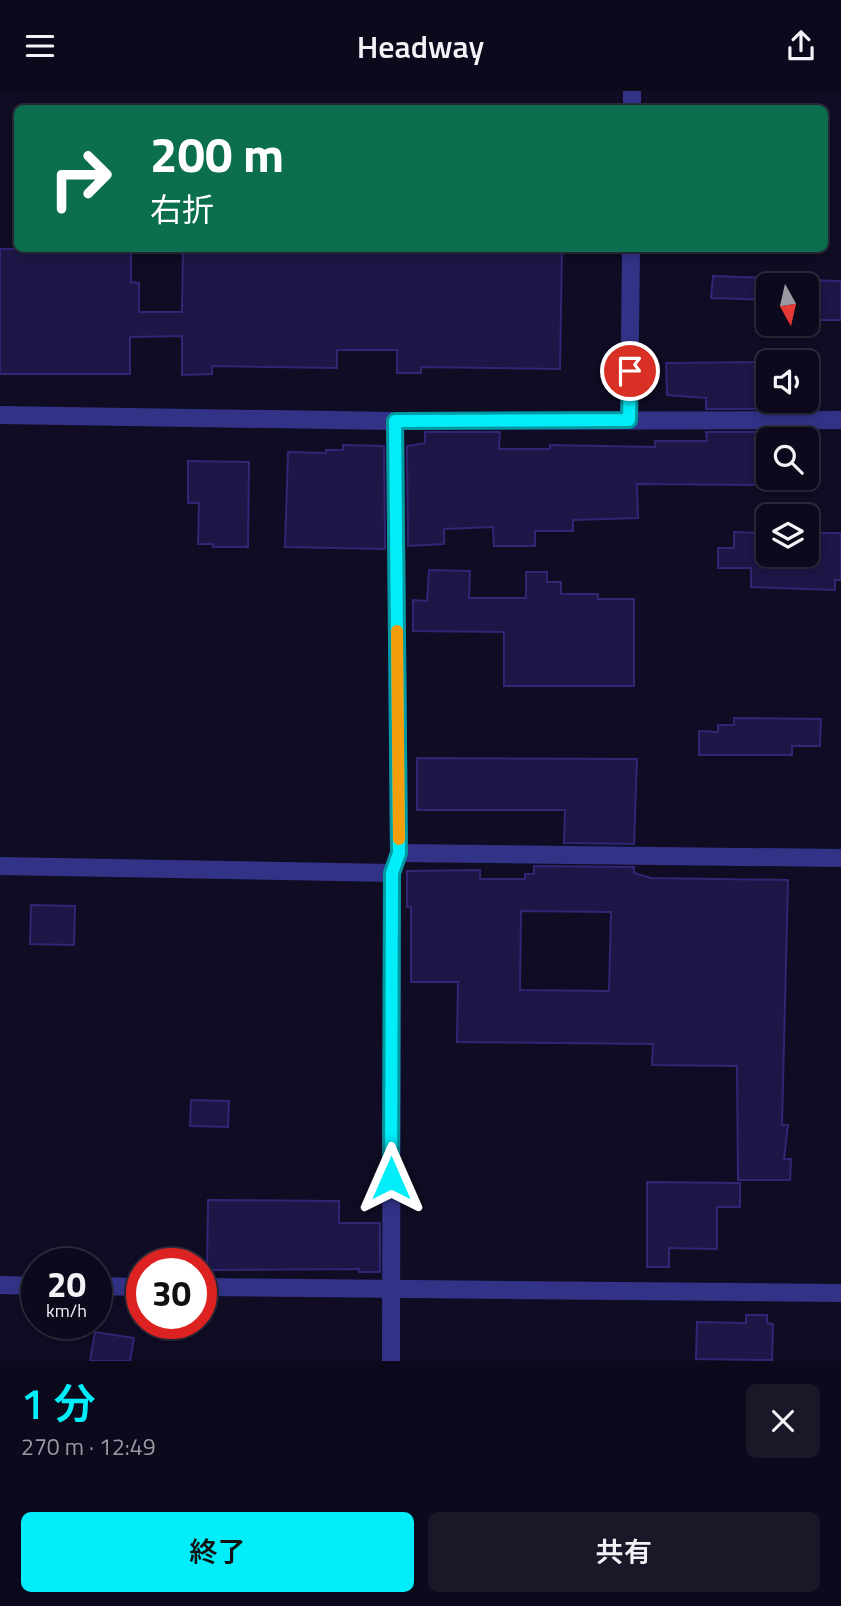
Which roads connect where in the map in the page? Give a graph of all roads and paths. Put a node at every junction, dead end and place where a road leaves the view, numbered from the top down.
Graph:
1 (631, 252) edge
2 (0, 415) edge
3 (629, 420) junction
4 (841, 420) edge
5 (395, 421) junction
6 (399, 853) junction
7 (841, 858) edge
8 (0, 866) edge
9 (392, 873) junction
10 (0, 1285) edge
11 (21, 1286) edge
12 (217, 1287) edge
13 (391, 1288) junction
14 (841, 1293) edge
15 (391, 1361) edge

1 - 3 street
2 - 5 street
3 - 4 street
3 - 5 street
5 - 6 street
6 - 7 street
6 - 9 street
8 - 9 street
9 - 13 street
10 - 11 street
12 - 13 street
13 - 14 street
13 - 15 street

